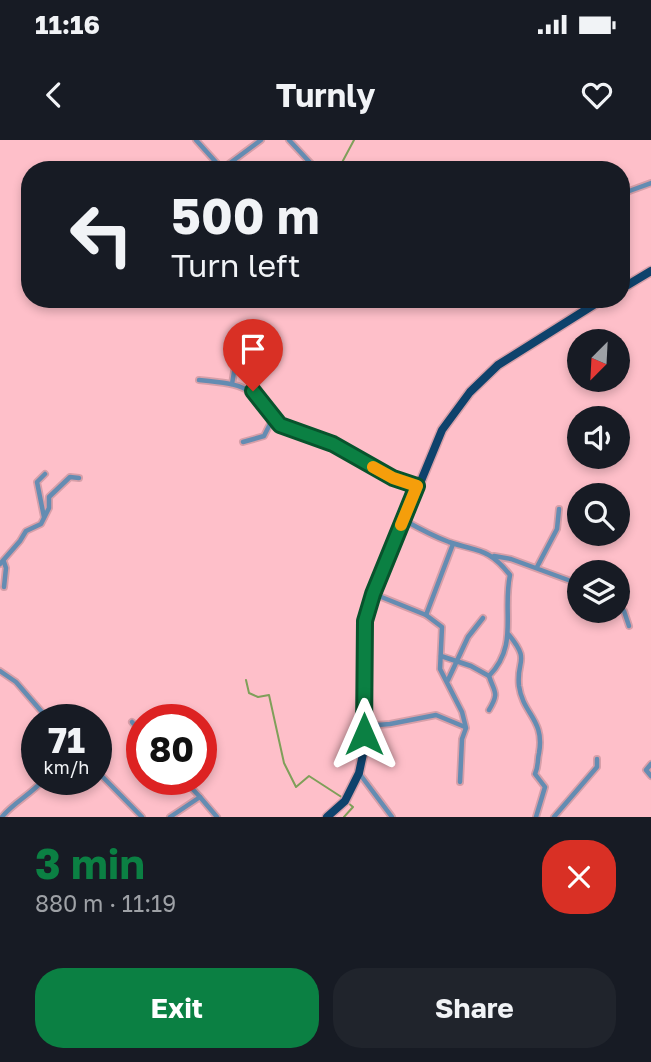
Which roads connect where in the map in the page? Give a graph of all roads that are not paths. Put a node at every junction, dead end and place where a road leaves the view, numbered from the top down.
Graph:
1 (196, 140) edge
2 (261, 140) edge
3 (289, 140) edge
4 (216, 161) edge
5 (233, 161) edge
6 (309, 161) edge
7 (651, 183) edge
8 (630, 191) edge
9 (651, 271) edge
10 (630, 284) edge
11 (588, 308) edge
12 (229, 352) dead end
13 (199, 380) dead end
14 (232, 384) junction
15 (280, 425) junction
16 (243, 442) dead end
17 (45, 474) dead end
18 (79, 478) dead end
19 (417, 486) junction
20 (559, 509) dead end
21 (44, 518) junction
22 (403, 520) junction
23 (453, 544) junction
24 (494, 556) dead end
25 (2, 563) edge
26 (537, 567) junction
27 (567, 579) edge
28 (4, 587) dead end
29 (373, 594) junction
30 (426, 615) junction
31 (483, 618) dead end
32 (628, 623) edge
33 (629, 626) dead end
34 (509, 634) junction
35 (441, 656) junction
36 (455, 660) junction
37 (0, 671) edge
38 (489, 676) junction
39 (447, 681) junction
40 (35, 704) edge
41 (489, 710) dead end
42 (364, 726) junction
43 (466, 728) junction
44 (597, 759) dead end
45 (651, 764) edge
46 (359, 773) junction
47 (651, 776) edge
48 (460, 782) dead end
49 (112, 786) edge
50 (26, 795) edge
51 (200, 797) joint
52 (2, 817) edge
53 (142, 817) edge
54 (170, 817) edge
55 (217, 817) edge
56 (327, 817) edge
57 (392, 817) edge
58 (536, 817) edge
59 (554, 817) edge

1 - 4 street
2 - 5 street
3 - 6 street
7 - 8 street
9 - 10 highway
11 - 19 highway
12 - 14 street
13 - 14 street
14 - 15 street
15 - 16 street
15 - 19 street
17 - 21 street
18 - 21 street
19 - 22 highway
20 - 26 street
21 - 25 street
22 - 23 street
22 - 29 highway
23 - 30 street
23 - 34 street
24 - 26 street
25 - 28 street
26 - 27 street
29 - 30 street
29 - 42 highway
30 - 35 street
31 - 36 street
32 - 33 street
34 - 38 street
34 - 58 street
35 - 36 street
35 - 39 street
36 - 38 street
36 - 39 street
37 - 40 street
38 - 41 street
39 - 43 street
42 - 43 street
42 - 46 highway
43 - 48 street
44 - 59 street
45 - 47 street
46 - 56 highway
46 - 57 street
49 - 53 street
50 - 52 street
51 - 54 street
51 - 55 street

